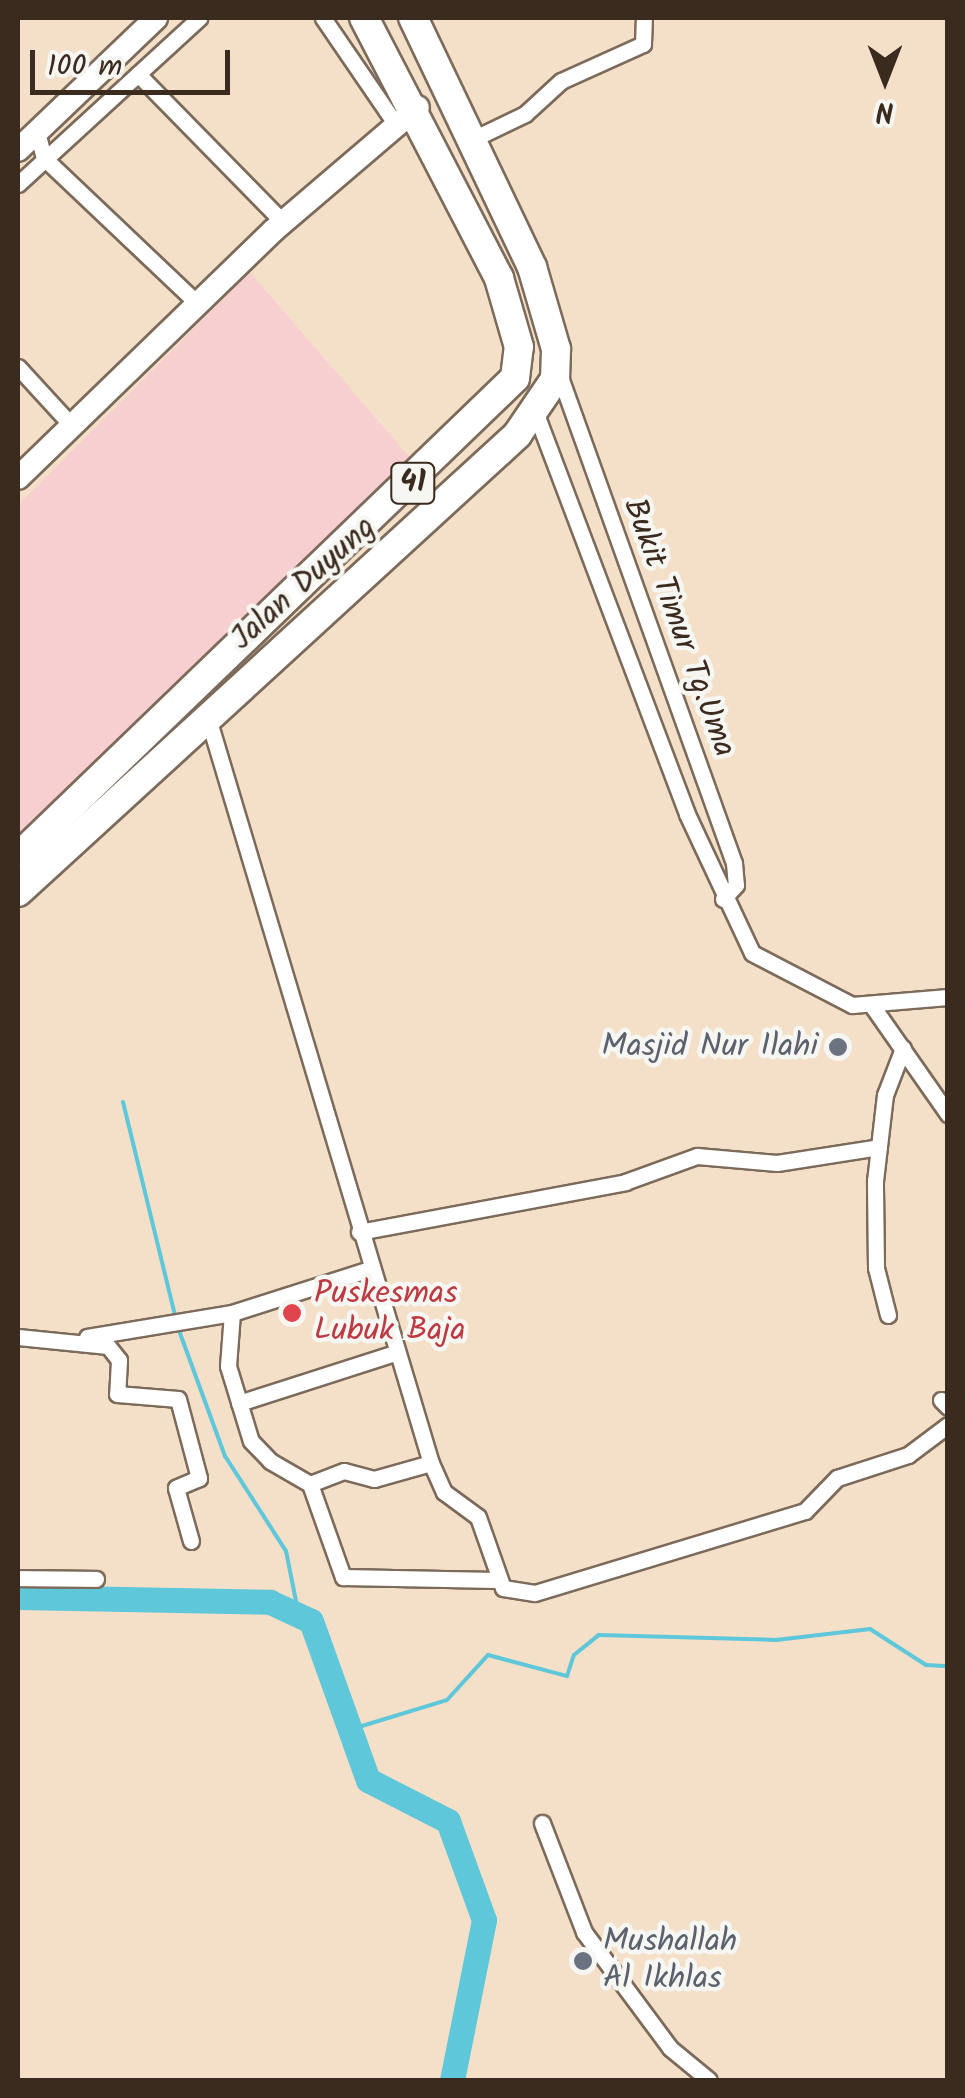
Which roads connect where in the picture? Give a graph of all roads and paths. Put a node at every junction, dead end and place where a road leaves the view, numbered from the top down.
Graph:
1 (156, 18) edge
2 (199, 18) edge
3 (323, 18) edge
4 (413, 18) edge
5 (644, 18) edge
6 (370, 23) edge
7 (123, 52) junction
8 (141, 71) junction
9 (406, 115) junction
10 (36, 132) junction
11 (471, 140) junction
12 (18, 150) edge
13 (44, 158) junction
14 (18, 184) edge
15 (282, 222) junction
16 (198, 304) junction
17 (18, 367) edge
18 (558, 370) junction
19 (536, 414) junction
20 (72, 426) junction
21 (18, 478) edge
22 (167, 708) junction
23 (202, 724) junction
24 (128, 744) junction
25 (151, 770) junction
26 (18, 857) edge
27 (18, 892) edge
28 (722, 899) junction
29 (948, 998) edge
30 (874, 1007) junction
31 (903, 1048) junction
32 (948, 1114) edge
33 (880, 1147) junction
34 (359, 1232) junction
35 (370, 1270) junction
36 (232, 1313) junction
37 (888, 1315) dead end
38 (18, 1337) edge
39 (78, 1338) junction
40 (395, 1353) junction
41 (240, 1403) junction
42 (948, 1425) edge
43 (431, 1464) junction
44 (310, 1484) junction
45 (191, 1541) dead end
46 (18, 1578) edge
47 (96, 1579) dead end
48 (496, 1580) junction
49 (542, 1824) dead end
50 (709, 2080) edge

1 - 7 street
2 - 8 street
3 - 9 street
4 - 11 highway
5 - 11 street
6 - 9 highway, Jalan Duyung / 41
7 - 8 street
7 - 10 street
8 - 13 street
8 - 15 street
9 - 15 street
9 - 22 highway, Jalan Duyung / 41
10 - 12 street
10 - 13 street
11 - 18 highway
13 - 14 street
13 - 16 street
15 - 16 street
16 - 20 street
17 - 20 street
18 - 19 highway, Jalan Duyung / 41
18 - 28 street, Bukit Timur Tg.Uma
19 - 23 highway, Jalan Duyung / 41
19 - 28 street, Bukit Timur Tg.Uma
20 - 21 street
22 - 23 highway
22 - 24 highway, Jalan Duyung / 41
23 - 25 highway, Jalan Duyung / 41
23 - 34 street
24 - 25 highway
24 - 26 highway, Jalan Duyung / 41
25 - 27 highway, Jalan Duyung / 41
28 - 30 street, Bukit Timur Tg.Uma
29 - 30 street, Bukit Timur Tg.Uma
30 - 31 street
31 - 32 street
31 - 33 street
33 - 34 street
33 - 37 street
34 - 35 street
35 - 36 street
35 - 40 street
36 - 39 street
36 - 41 street
38 - 39 street
39 - 45 street
40 - 41 street
40 - 43 street
41 - 44 street
42 - 48 street
43 - 44 street
43 - 48 street
44 - 48 street
46 - 47 street
49 - 50 street

